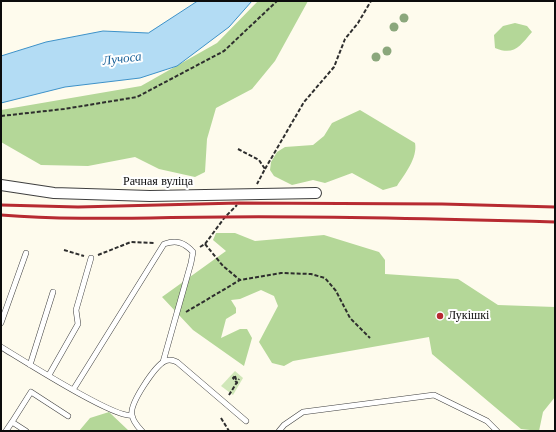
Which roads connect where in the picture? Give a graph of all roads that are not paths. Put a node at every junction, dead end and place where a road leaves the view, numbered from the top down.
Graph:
1 (1, 185) edge
2 (316, 193) dead end
3 (26, 253) dead end
4 (91, 258) road end
5 (53, 292) dead end
6 (1, 323) edge
7 (1, 347) edge
8 (163, 362) junction
9 (30, 365) junction
10 (49, 375) junction
11 (73, 390) junction
12 (132, 415) junction
13 (68, 416) dead end
14 (246, 421) dead end
15 (12, 422) junction
16 (6, 431) edge
17 (26, 431) edge
18 (142, 431) edge
19 (279, 431) edge
20 (497, 431) edge

1 - 2 street, Рачная вуліца
3 - 6 lane
4 - 10 lane
5 - 9 lane
7 - 9 lane
8 - 11 lane
8 - 12 lane
8 - 14 lane
9 - 10 lane
10 - 11 lane
11 - 12 lane
12 - 18 lane
13 - 15 lane
15 - 16 lane
15 - 17 lane
19 - 20 lane

